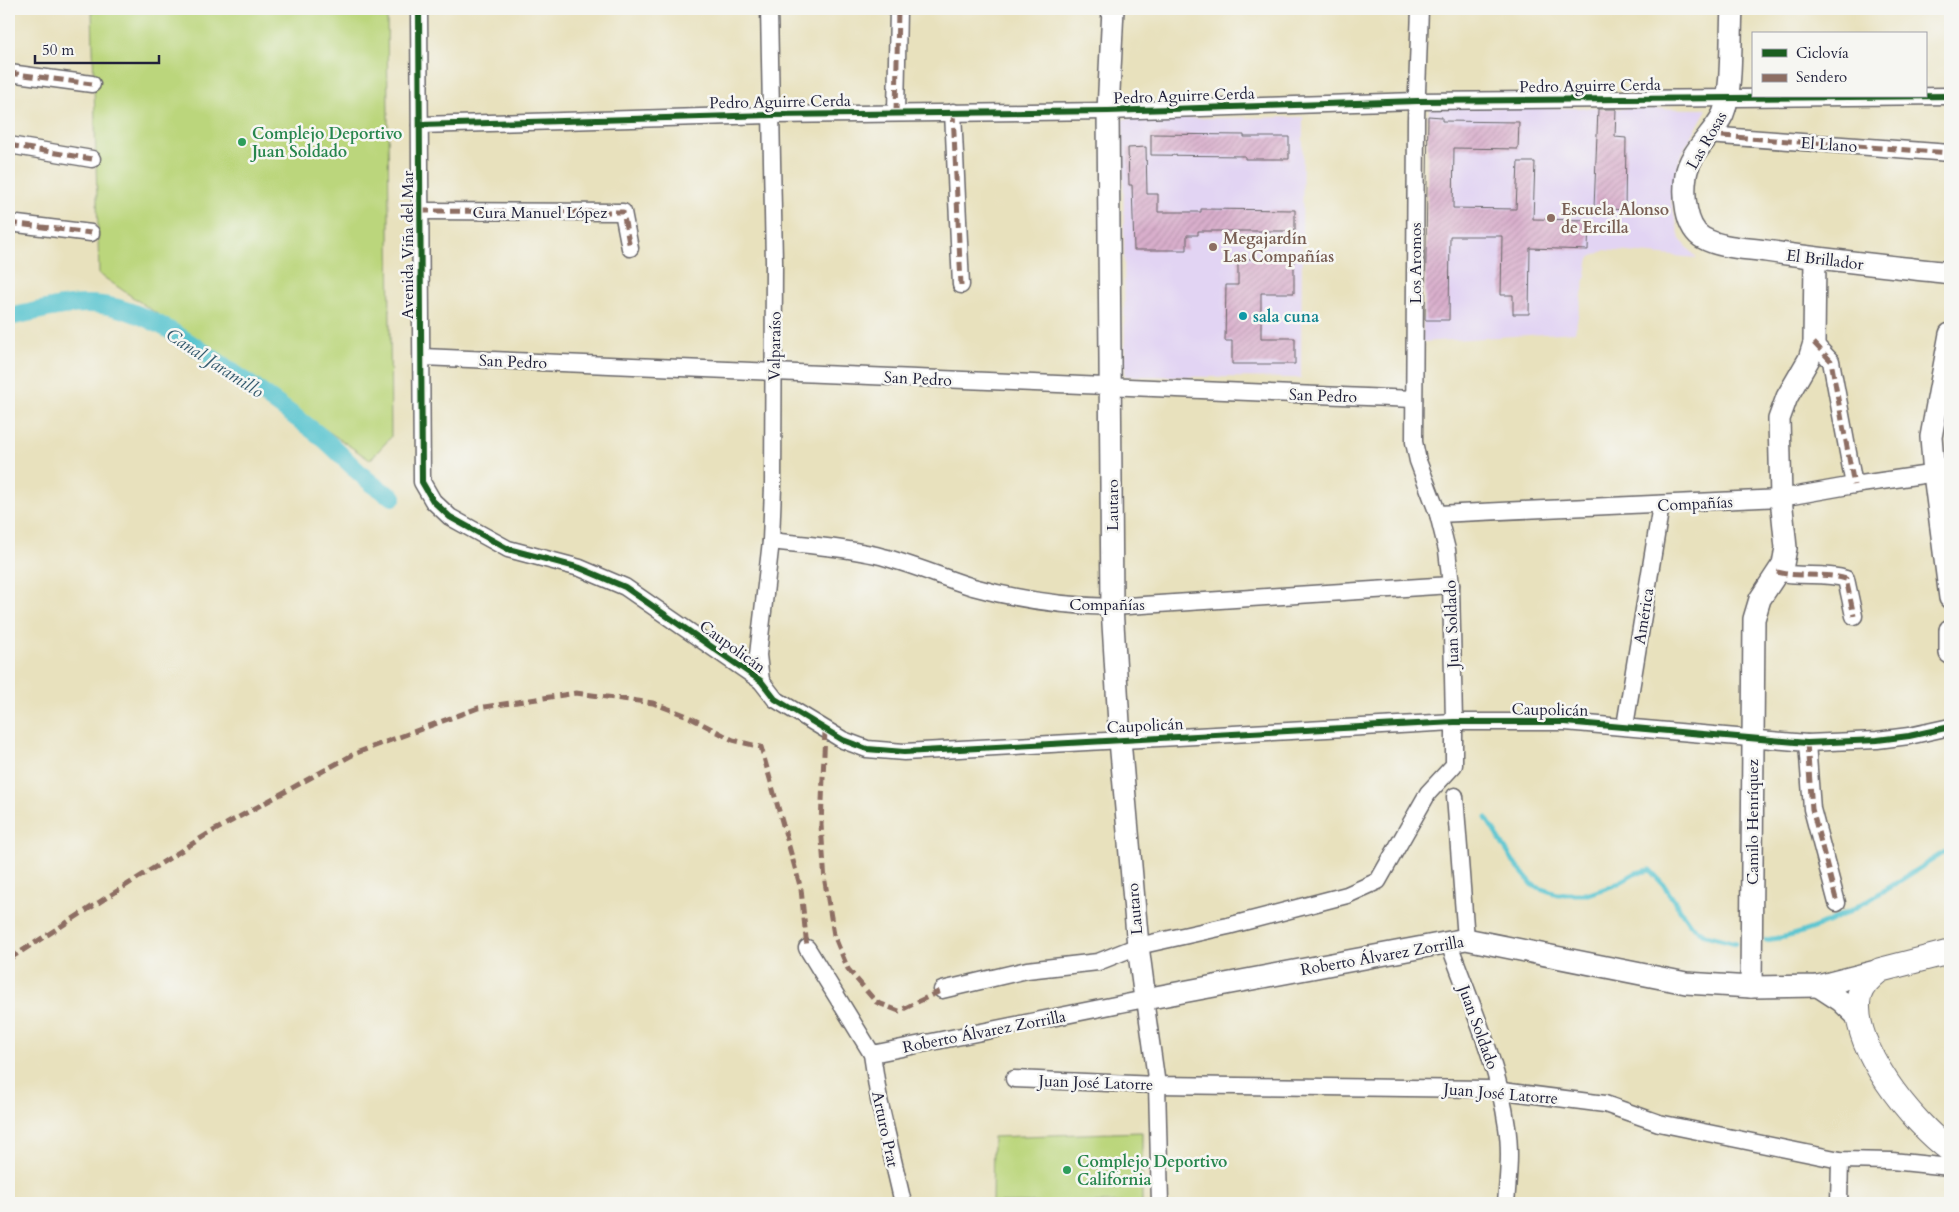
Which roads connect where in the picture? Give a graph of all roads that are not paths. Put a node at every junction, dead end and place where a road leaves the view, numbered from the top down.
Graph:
1 (419, 9) edge
2 (769, 9) edge
3 (898, 9) edge
4 (1114, 9) edge
5 (1420, 9) edge
6 (1732, 9) edge
7 (9, 73) edge
8 (92, 84) dead end
9 (1926, 96) edge
10 (1950, 96) edge
11 (1728, 98) junction
12 (1752, 98) edge
13 (1417, 101) junction
14 (1108, 111) junction
15 (953, 112) junction
16 (896, 113) junction
17 (772, 115) junction
18 (420, 125) junction
19 (1708, 135) junction
20 (9, 146) edge
21 (1950, 153) edge
22 (92, 159) dead end
23 (420, 211) junction
24 (9, 223) edge
25 (91, 233) dead end
26 (1702, 238) joint
27 (630, 248) dead end
28 (1815, 258) junction
29 (1950, 273) edge
30 (961, 285) dead end
31 (1950, 334) edge
32 (1814, 342) junction
33 (422, 357) junction
34 (774, 372) junction
35 (1111, 386) junction
36 (1414, 399) junction
37 (1942, 472) edge
38 (422, 482) joint
39 (1854, 484) junction
40 (1781, 498) junction
41 (1661, 505) junction
42 (1438, 514) junction
43 (771, 542) junction
44 (1777, 572) junction
45 (1450, 585) junction
46 (1950, 598) edge
47 (1112, 607) junction
48 (1854, 616) dead end
49 (1950, 630) edge
50 (1950, 652) edge
51 (761, 681) junction
52 (1454, 722) junction
53 (1625, 726) junction
54 (1950, 727) edge
55 (1752, 739) junction
56 (1120, 740) junction
57 (1807, 743) junction
58 (1455, 796) dead end
59 (1838, 903) dead end
60 (1457, 940) junction
61 (1138, 946) junction
62 (807, 948) dead end
63 (1950, 952) edge
64 (1880, 970) junction
65 (1818, 986) junction
66 (1751, 987) junction
67 (942, 990) dead end
68 (1145, 999) junction
69 (1858, 1017) junction
70 (872, 1054) junction
71 (1014, 1079) dead end
72 (1157, 1085) junction
73 (1501, 1090) junction
74 (1950, 1150) edge
75 (1840, 1160) junction
76 (1950, 1167) edge
77 (903, 1203) edge
78 (1160, 1203) edge
79 (1506, 1203) edge
80 (1840, 1203) edge

1 - 18 street, Avenida Viña del Mar
2 - 17 street, Valparaíso
3 - 16 street
4 - 14 street, Lautaro
5 - 13 street, Los Aromos
6 - 11 street, Las Rosas
7 - 8 street
9 - 10 street, Pedro Aguirre Cerda
11 - 12 street, Pedro Aguirre Cerda
11 - 13 street, Pedro Aguirre Cerda
11 - 19 street, Las Rosas
13 - 14 street, Pedro Aguirre Cerda
13 - 36 street, Los Aromos
14 - 15 street, Pedro Aguirre Cerda
14 - 35 street, Lautaro
15 - 16 street, Pedro Aguirre Cerda
15 - 30 street
16 - 17 street, Pedro Aguirre Cerda
17 - 18 street, Pedro Aguirre Cerda
17 - 34 street, Valparaíso
18 - 23 street, Avenida Viña del Mar
19 - 21 street, El Llano
19 - 26 street, Las Rosas
20 - 22 street
23 - 27 street, Cura Manuel López
23 - 33 street, Avenida Viña del Mar
24 - 25 street
26 - 28 street, El Brillador
28 - 29 street, El Brillador
28 - 32 street, Camilo Henríquez
31 - 37 street
32 - 39 street
32 - 40 street, Camilo Henríquez
33 - 34 street, San Pedro
33 - 38 street, Avenida Viña del Mar
34 - 35 street, San Pedro
34 - 43 street, Valparaíso
35 - 36 street, San Pedro
35 - 47 street, Lautaro
36 - 42 street, Los Aromos
37 - 39 street, Compañías
37 - 46 street
38 - 51 street, Caupolicán
39 - 40 street, Compañías
40 - 41 street, Compañías
40 - 44 street, Camilo Henríquez
41 - 42 street, Compañías
41 - 53 street, América
42 - 45 street, Juan Soldado
43 - 47 street, Compañías
43 - 51 street, Valparaíso
44 - 48 street
44 - 55 street, Camilo Henríquez
45 - 47 street, Compañías
45 - 52 street, Juan Soldado
47 - 56 street, Lautaro
49 - 50 street
51 - 56 street, Caupolicán
52 - 53 street, Caupolicán
52 - 56 street, Caupolicán
52 - 61 street, Juan Soldado
53 - 55 street, Caupolicán
54 - 57 street, Caupolicán
55 - 57 street, Caupolicán
55 - 66 street, Camilo Henríquez
56 - 61 street, Lautaro
57 - 59 street
58 - 60 street, Juan Soldado
60 - 66 street, Roberto Álvarez Zorrilla
60 - 68 street, Roberto Álvarez Zorrilla
60 - 73 street, Juan Soldado
61 - 67 street
61 - 68 street, Lautaro
62 - 70 street
63 - 64 main road, Roberto Álvarez Zorrilla
64 - 65 street, Roberto Álvarez Zorrilla
64 - 69 main road
65 - 66 street, Roberto Álvarez Zorrilla
65 - 69 street
68 - 70 street, Roberto Álvarez Zorrilla
68 - 72 street
69 - 74 main road
70 - 77 street, Arturo Prat
71 - 72 street, Juan José Latorre
72 - 73 street, Juan José Latorre
72 - 78 street
73 - 75 street, Juan José Latorre
73 - 79 street, Juan Soldado
75 - 76 street, Juan José Latorre
75 - 80 street

